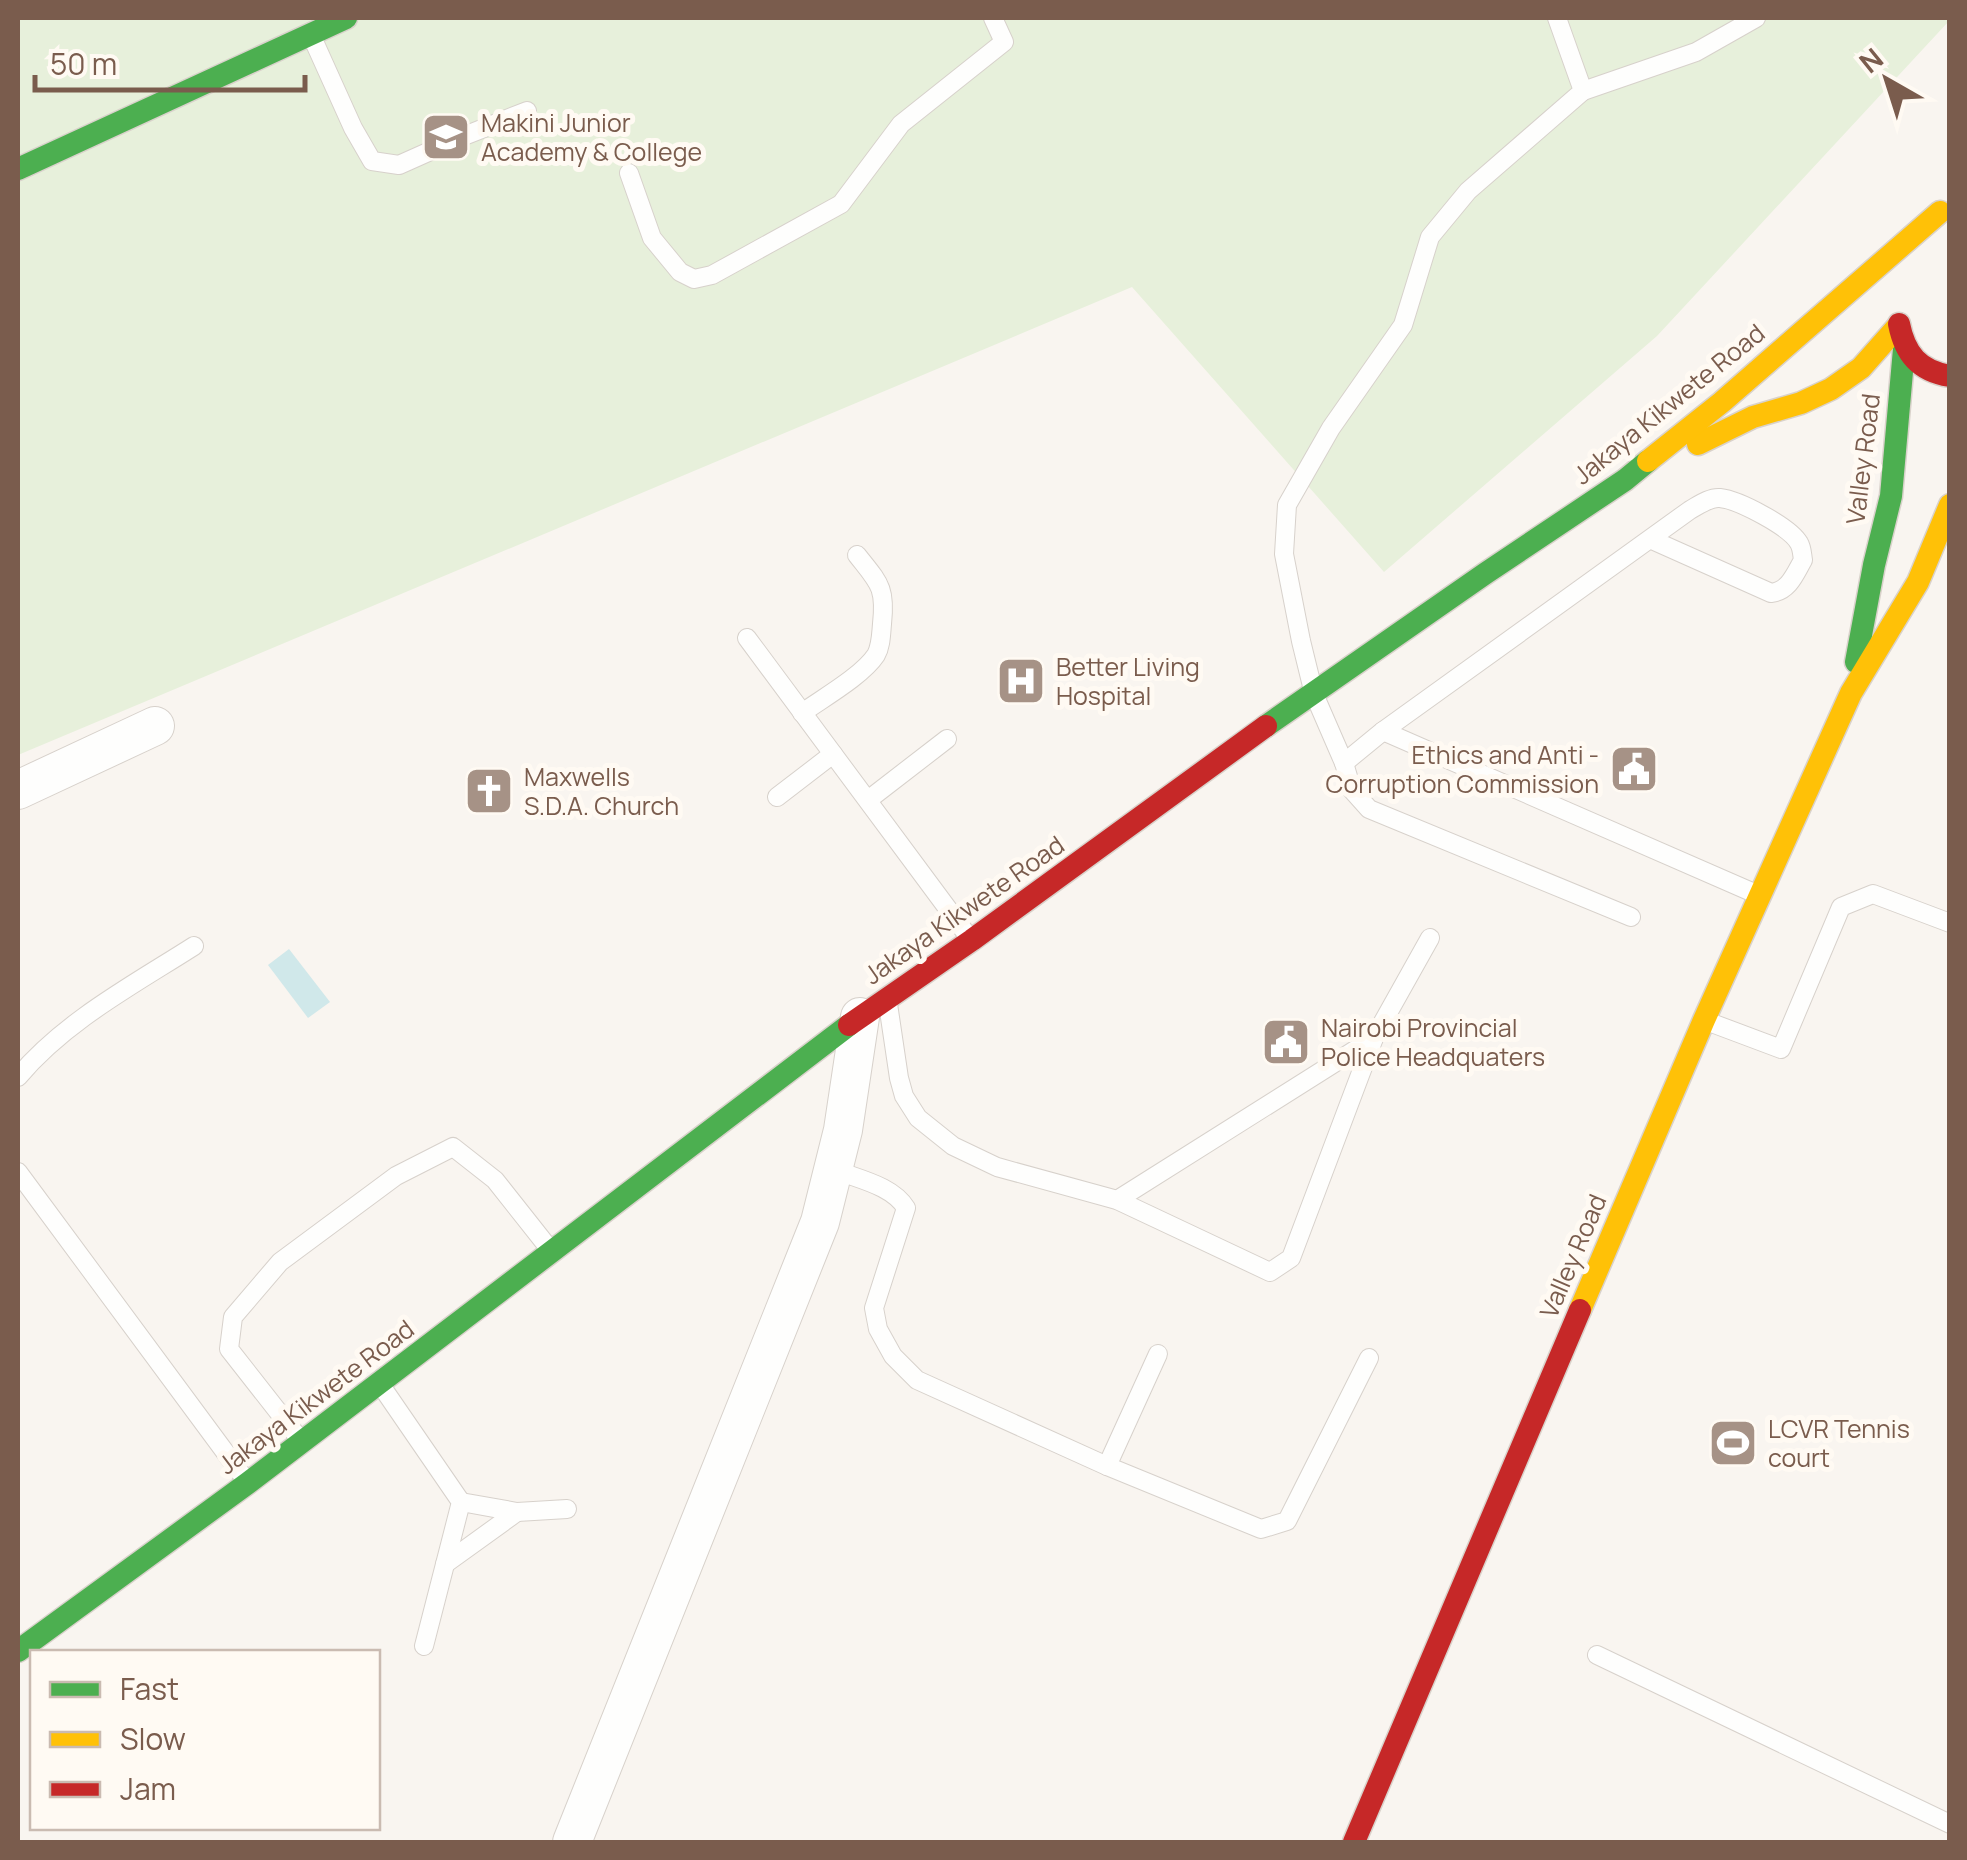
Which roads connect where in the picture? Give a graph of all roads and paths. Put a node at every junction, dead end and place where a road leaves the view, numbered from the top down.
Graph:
1 (346, 18) edge
2 (993, 18) edge
3 (1557, 18) edge
4 (1756, 18) edge
5 (308, 26) edge
6 (1583, 91) junction
7 (527, 112) dead end
8 (18, 169) edge
9 (629, 173) dead end
10 (1945, 205) edge
11 (1913, 268) dead end
12 (1904, 349) junction
13 (1950, 376) edge
14 (1625, 480) junction
15 (1950, 505) edge
16 (1650, 539) junction
17 (857, 555) dead end
18 (747, 638) dead end
19 (1314, 694) junction
20 (1850, 694) junction
21 (802, 713) junction
22 (155, 726) dead end
23 (1383, 731) junction
24 (947, 739) dead end
25 (832, 754) junction
26 (1344, 763) junction
27 (18, 790) edge
28 (777, 797) dead end
29 (868, 800) junction
30 (1760, 895) junction
31 (1631, 917) dead end
32 (1950, 922) edge
33 (1430, 938) dead end
34 (972, 940) junction
35 (194, 946) dead end
36 (874, 1008) junction
37 (1704, 1020) junction
38 (1374, 1038) junction
39 (18, 1076) edge
40 (833, 1169) junction
41 (18, 1172) edge
42 (1117, 1200) junction
43 (552, 1252) junction
44 (1158, 1354) dead end
45 (1369, 1358) dead end
46 (379, 1383) junction
47 (302, 1442) junction
48 (1108, 1466) junction
49 (248, 1483) junction
50 (461, 1502) junction
51 (568, 1509) dead end
52 (516, 1512) junction
53 (445, 1564) junction
54 (424, 1646) dead end
55 (18, 1651) edge
56 (1596, 1655) dead end
57 (1949, 1823) edge
58 (572, 1842) edge
59 (1354, 1842) edge

1 - 5 street
2 - 9 lane
3 - 6 lane
4 - 6 lane
5 - 7 lane
5 - 8 street
6 - 19 lane
10 - 11 street
10 - 14 street, Jakaya Kikwete Road
12 - 13 street
12 - 14 street, Valley Road
12 - 20 street, Valley Road
14 - 19 street, Jakaya Kikwete Road
15 - 20 street, Valley Road
16 - 16 lane
16 - 23 lane
17 - 21 lane
18 - 21 lane
19 - 26 lane
19 - 34 street, Jakaya Kikwete Road
20 - 30 street, Valley Road
21 - 25 lane
22 - 27 street
23 - 26 lane
23 - 30 lane
24 - 29 lane
25 - 28 lane
25 - 29 lane
26 - 31 lane
29 - 34 lane
30 - 37 street, Valley Road
32 - 37 lane
33 - 38 lane
34 - 36 street, Jakaya Kikwete Road
35 - 39 lane
36 - 40 street
36 - 42 lane
36 - 43 street, Jakaya Kikwete Road
37 - 59 street, Valley Road
38 - 42 lane
38 - 42 lane
40 - 48 lane
40 - 58 street
41 - 49 lane
43 - 46 street, Jakaya Kikwete Road
43 - 47 lane
44 - 48 lane
45 - 48 lane
46 - 47 street, Jakaya Kikwete Road
46 - 50 lane
47 - 49 street, Jakaya Kikwete Road
49 - 55 street, Jakaya Kikwete Road
50 - 52 lane
50 - 53 lane
51 - 52 lane
52 - 53 lane
53 - 54 lane
56 - 57 lane

